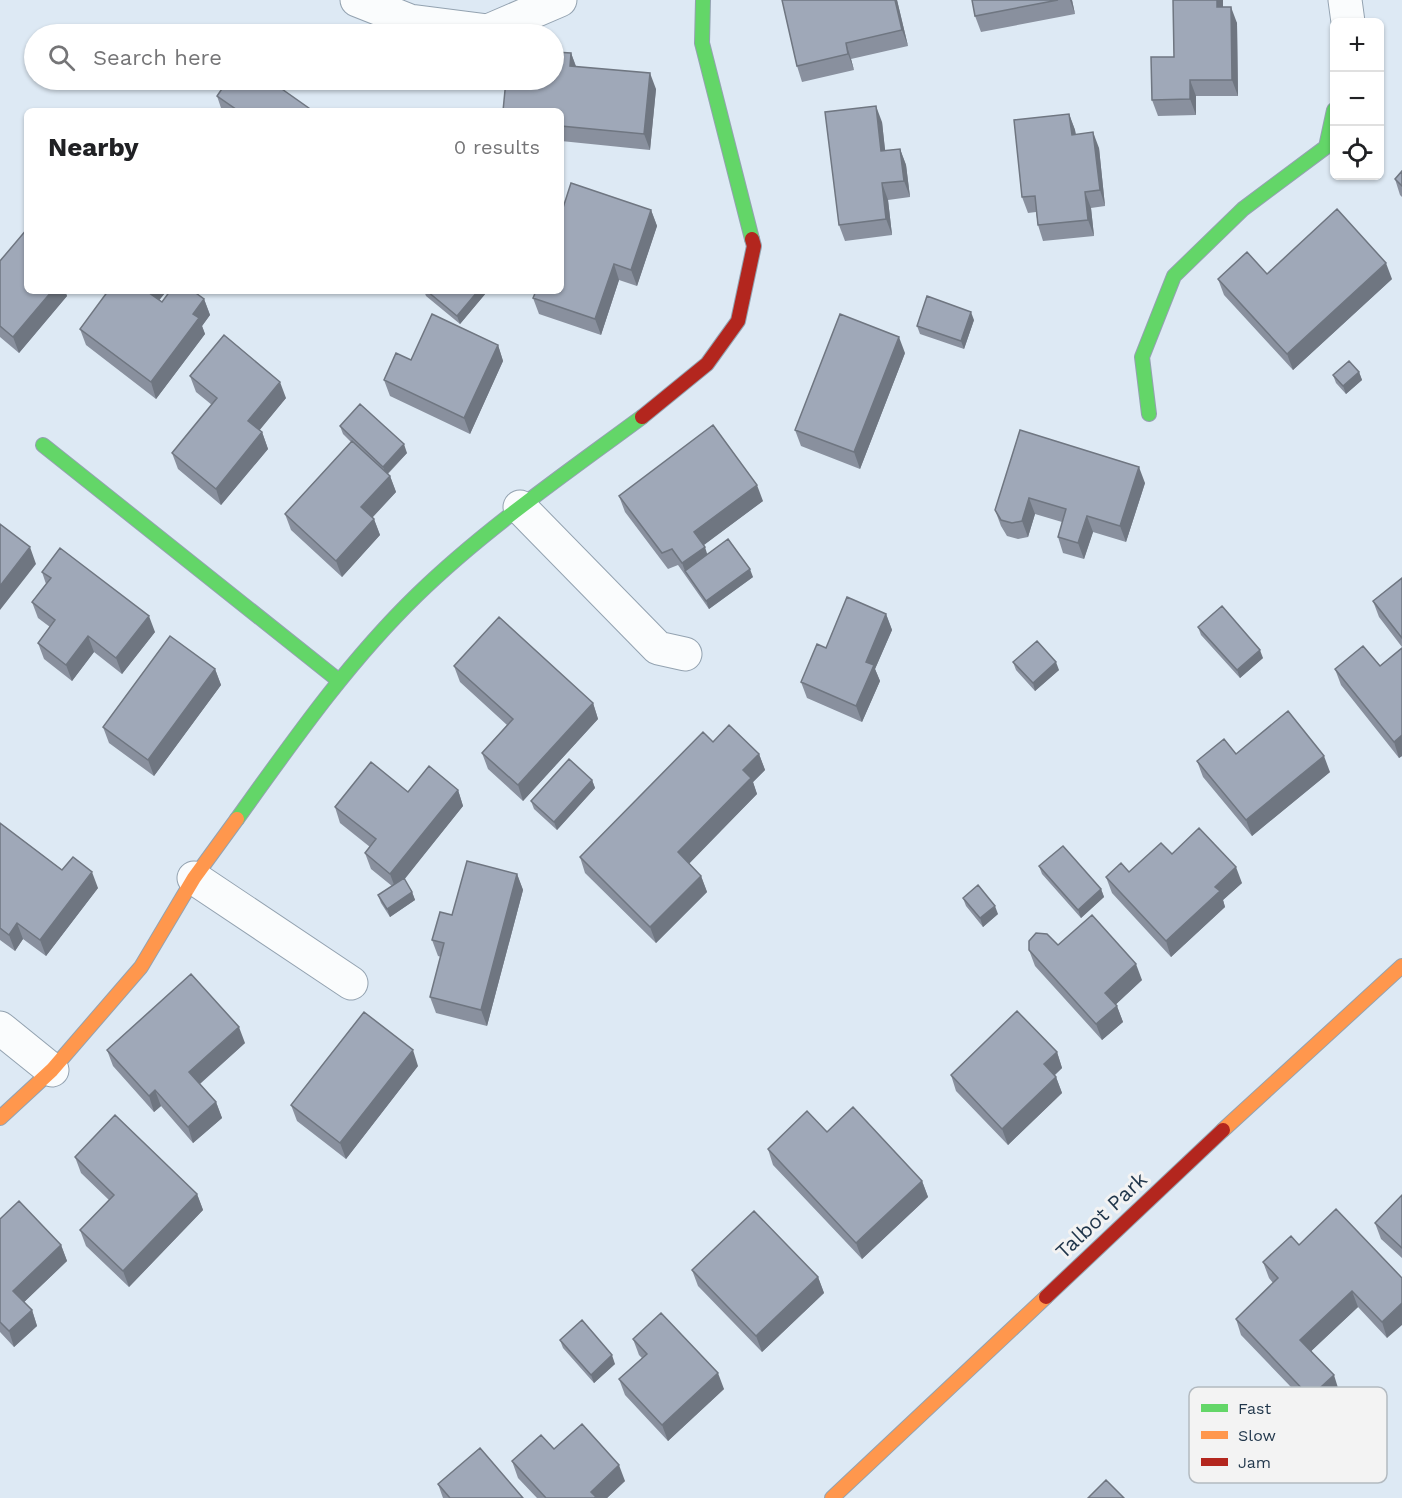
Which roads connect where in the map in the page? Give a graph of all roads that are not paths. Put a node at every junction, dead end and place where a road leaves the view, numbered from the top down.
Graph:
1 (357, 0) edge
2 (560, 0) edge
3 (703, 0) edge
4 (1345, 0) edge
5 (1347, 18) edge
6 (433, 24) edge
7 (504, 24) edge
8 (1331, 126) edge
9 (1149, 414) dead end
10 (43, 445) dead end
11 (520, 507) junction
12 (685, 654) dead end
13 (338, 680) junction
14 (194, 878) junction
15 (1402, 966) edge
16 (351, 983) dead end
17 (0, 1028) edge
18 (52, 1070) junction
19 (0, 1118) edge
20 (832, 1498) edge

1 - 6 street
2 - 7 street
3 - 11 street
4 - 5 street
8 - 9 street
10 - 13 street
11 - 12 street
11 - 13 street
13 - 14 street
14 - 16 street
14 - 18 street
15 - 20 street, Talbot Park
17 - 18 street
18 - 19 street

